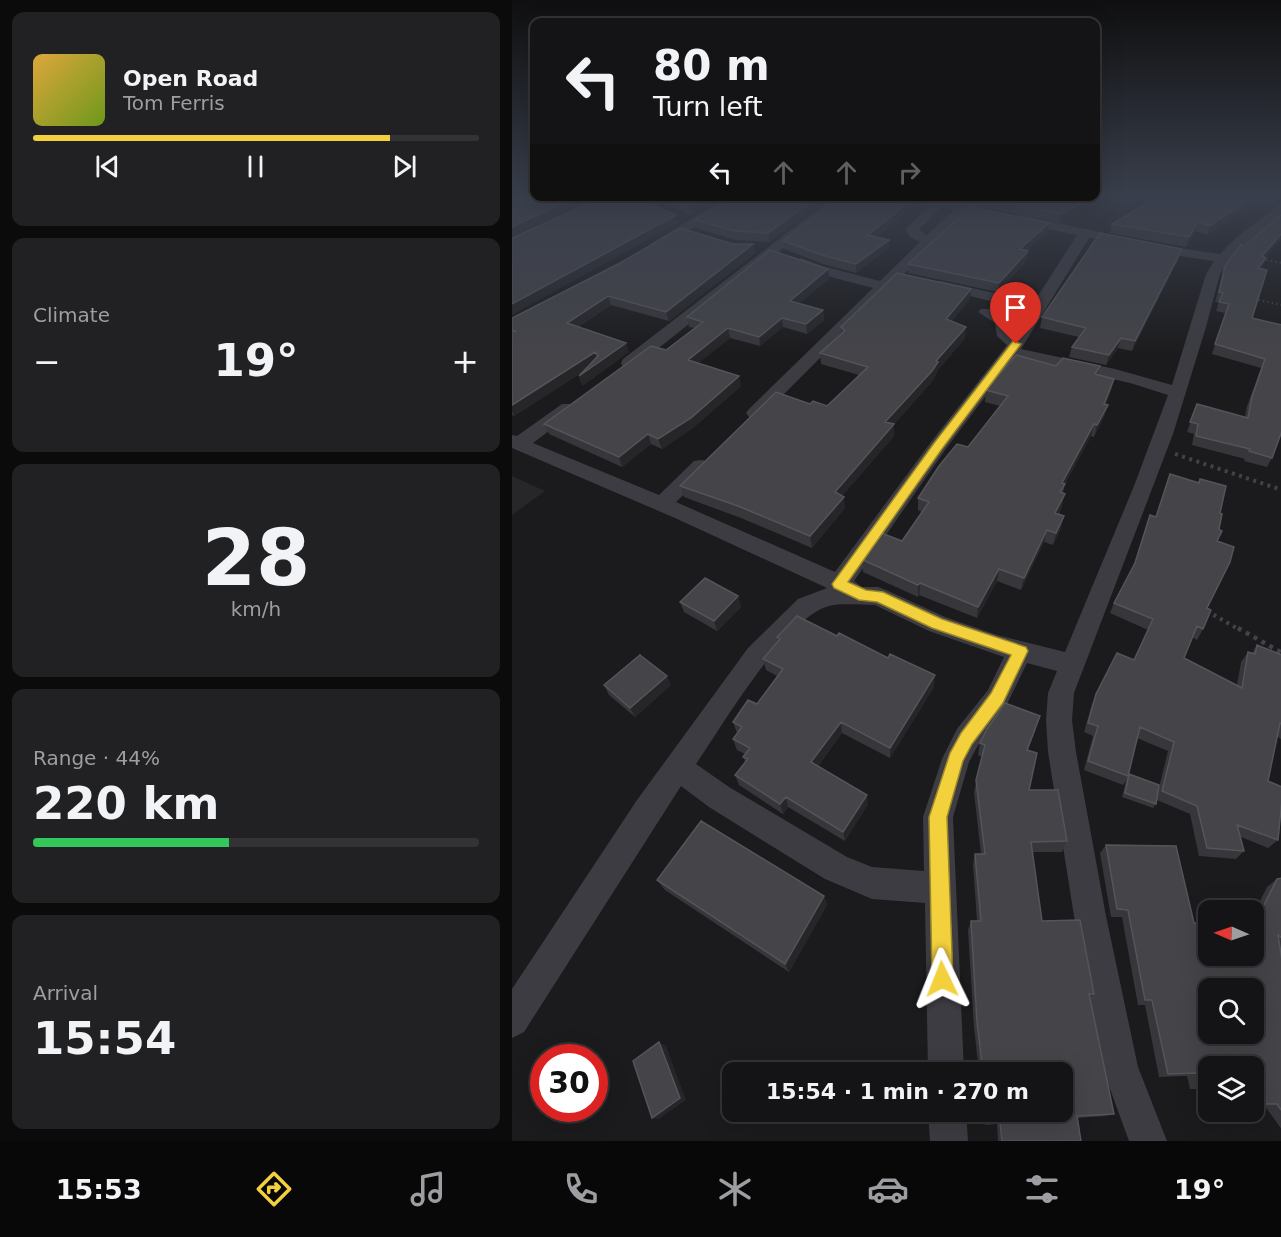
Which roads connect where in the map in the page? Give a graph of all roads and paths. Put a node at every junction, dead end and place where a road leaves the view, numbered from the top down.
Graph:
1 (646, 249) edge
2 (765, 249) joint
3 (921, 249) edge
4 (1075, 249) edge
5 (1176, 249) edge
6 (1230, 249) edge
7 (640, 254) edge
8 (1225, 254) junction
9 (1282, 263) edge
10 (888, 281) junction
11 (1209, 290) junction
12 (1282, 305) edge
13 (1038, 307) junction
14 (986, 312) dead end
15 (1014, 347) junction
16 (618, 372) edge
17 (1176, 392) junction
18 (582, 398) edge
19 (747, 421) edge
20 (516, 442) edge
21 (1157, 448) junction
22 (716, 452) edge
23 (1282, 490) edge
24 (662, 504) junction
25 (839, 584) junction
26 (864, 596) junction
27 (1203, 609) edge
28 (1020, 651) junction
29 (1282, 653) edge
30 (1073, 664) junction
31 (678, 768) junction
32 (939, 888) junction
33 (512, 1020) edge
34 (946, 1062) edge
35 (948, 1122) edge
36 (949, 1141) edge
37 (1148, 1141) edge

1 - 7 street
2 - 10 street
2 - 16 street
3 - 10 street
4 - 13 street
5 - 8 street
6 - 8 street
8 - 9 path
8 - 11 street
10 - 13 street
10 - 19 street
11 - 12 path
11 - 17 street
13 - 15 street
14 - 15 street
15 - 17 street
15 - 25 street
17 - 21 street
18 - 20 street
20 - 24 street
21 - 23 path
21 - 30 street
22 - 24 street
24 - 25 street
25 - 26 street
26 - 28 street
26 - 31 street
27 - 29 path
28 - 30 street
28 - 32 street
30 - 37 street
31 - 32 street
31 - 33 street
32 - 34 street
35 - 36 street

